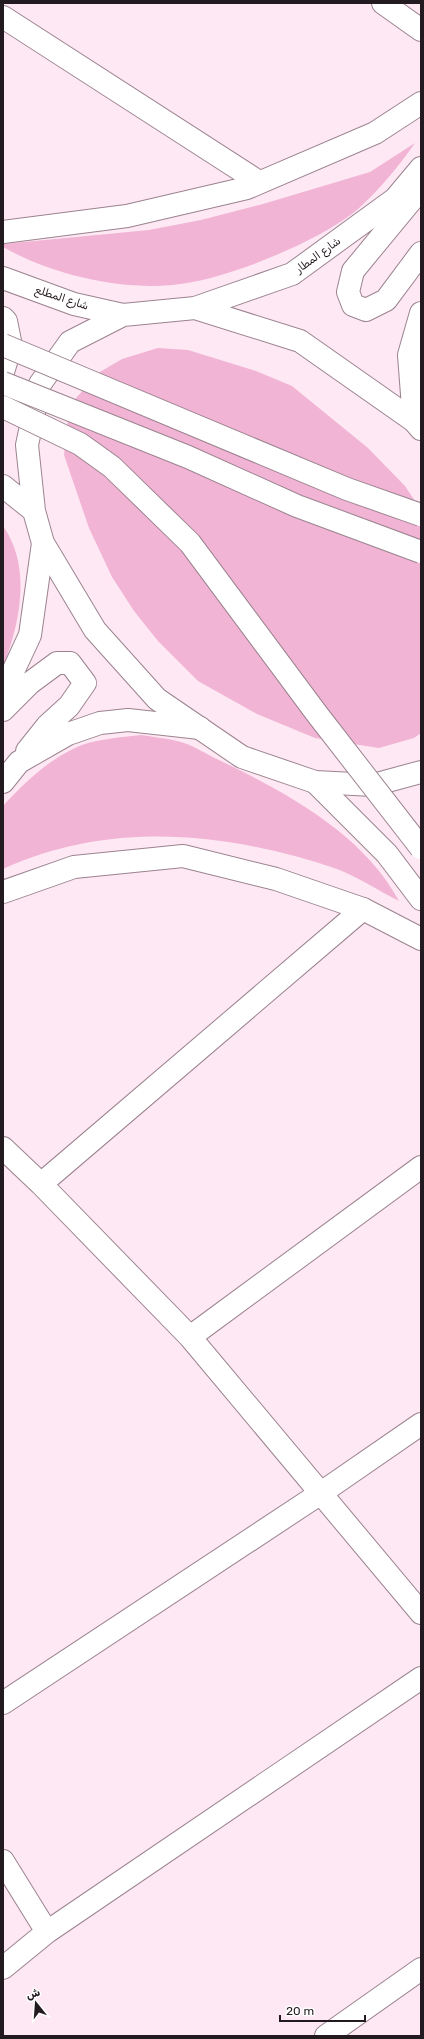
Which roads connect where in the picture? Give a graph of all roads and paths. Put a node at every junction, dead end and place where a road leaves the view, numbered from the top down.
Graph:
1 (383, 3) edge
2 (3, 17) edge
3 (421, 30) edge
4 (421, 103) edge
5 (421, 168) edge
6 (259, 182) junction
7 (421, 189) edge
8 (3, 232) edge
9 (421, 253) edge
10 (3, 278) edge
11 (195, 308) junction
12 (421, 312) edge
13 (123, 315) junction
14 (3, 318) edge
15 (3, 345) edge
16 (3, 372) edge
17 (3, 383) edge
18 (3, 407) edge
19 (418, 425) edge
20 (3, 486) edge
21 (34, 511) junction
22 (421, 515) edge
23 (43, 543) junction
24 (421, 552) edge
25 (3, 693) edge
26 (3, 710) edge
27 (200, 728) junction
28 (19, 762) junction
29 (421, 772) edge
30 (3, 782) edge
31 (314, 782) junction
32 (421, 848) edge
33 (3, 892) edge
34 (421, 899) edge
35 (363, 909) junction
36 (421, 939) edge
37 (3, 1148) edge
38 (421, 1167) edge
39 (41, 1184) junction
40 (190, 1337) junction
41 (421, 1424) edge
42 (321, 1493) junction
43 (421, 1613) edge
44 (421, 1678) edge
45 (3, 1703) edge
46 (3, 1861) edge
47 (47, 1932) junction
48 (3, 1968) edge
49 (421, 1969) edge
50 (326, 2036) edge

1 - 3 main road
2 - 6 main road
4 - 6 main road
5 - 11 main road, شارع المطار
6 - 8 main road
7 - 9 main road
10 - 13 main road, شارع المطلع
11 - 13 main road
11 - 19 main road
12 - 19 main road
13 - 21 main road
14 - 16 main road
15 - 22 main road, bridge
17 - 24 main road, bridge
18 - 32 main road, bridge
20 - 21 main road
21 - 23 main road
23 - 25 main road
23 - 27 main road
26 - 28 main road
27 - 28 main road
27 - 31 main road
28 - 30 main road
29 - 31 main road
31 - 34 main road
33 - 35 main road
35 - 36 main road
35 - 39 main road
37 - 39 main road
38 - 40 main road
39 - 40 main road
40 - 42 main road
41 - 42 main road
42 - 43 main road
42 - 45 main road
44 - 47 main road
46 - 47 main road
47 - 48 main road
49 - 50 main road

